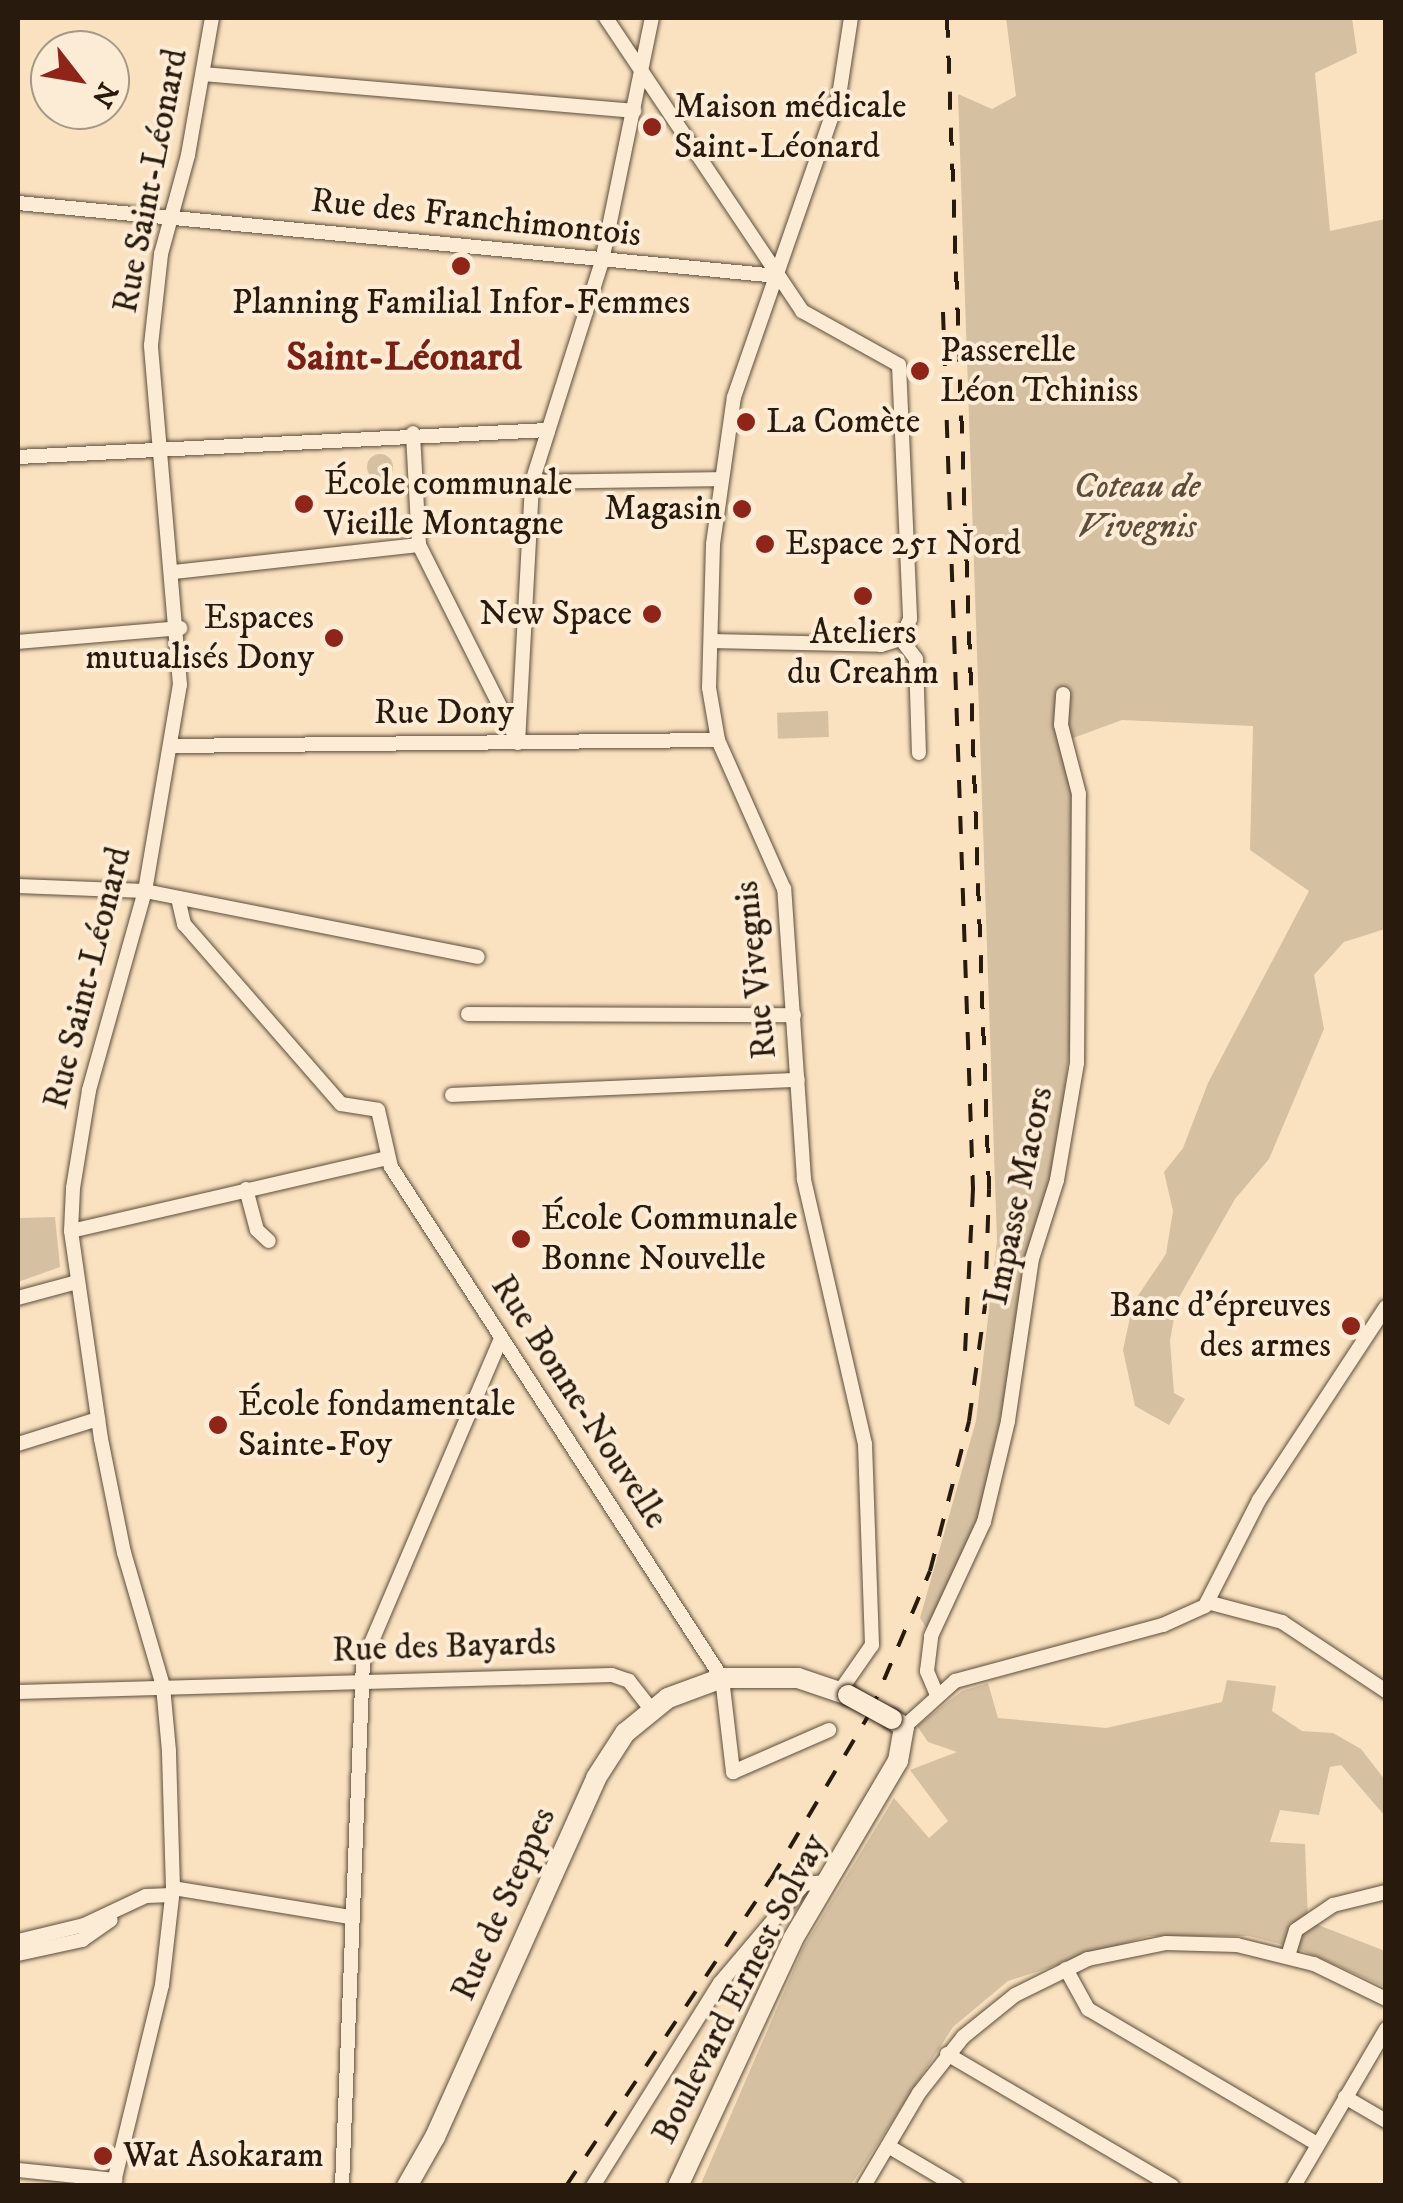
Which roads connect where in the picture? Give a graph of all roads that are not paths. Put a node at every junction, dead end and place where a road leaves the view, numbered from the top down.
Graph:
1 (212, 18) edge
2 (606, 18) edge
3 (652, 18) edge
4 (850, 18) edge
5 (204, 74) junction
6 (642, 78) junction
7 (634, 111) junction
8 (18, 203) edge
9 (170, 218) junction
10 (602, 261) junction
11 (778, 276) junction
12 (548, 430) junction
13 (413, 433) junction
14 (158, 451) junction
15 (18, 458) edge
16 (722, 479) junction
17 (532, 482) junction
18 (420, 545) junction
19 (174, 572) junction
20 (180, 628) junction
21 (901, 639) junction
22 (18, 642) edge
23 (711, 642) junction
24 (1062, 694) dead end
25 (718, 740) junction
26 (518, 743) junction
27 (170, 746) junction
28 (920, 753) dead end
29 (18, 886) edge
30 (145, 891) junction
31 (178, 898) junction
32 (478, 957) dead end
33 (468, 1014) dead end
34 (794, 1015) junction
35 (798, 1080) junction
36 (452, 1095) dead end
37 (386, 1158) junction
38 (246, 1189) junction
39 (71, 1231) junction
40 (269, 1241) dead end
41 (77, 1282) junction
42 (18, 1298) edge
43 (1386, 1308) edge
44 (500, 1338) junction
45 (98, 1420) junction
46 (18, 1444) edge
47 (1207, 1602) junction
48 (722, 1678) junction
49 (363, 1682) junction
50 (163, 1686) junction
51 (1386, 1691) edge
52 (18, 1692) edge
53 (844, 1693) junction
54 (937, 1694) junction
55 (650, 1709) junction
56 (898, 1723) junction
57 (829, 1730) dead end
58 (826, 1882) junction
59 (172, 1892) junction
60 (1386, 1892) edge
61 (128, 1902) junction
62 (351, 1917) junction
63 (18, 1941) edge
64 (18, 1954) edge
65 (1288, 1956) junction
66 (1066, 1969) junction
67 (1386, 1999) edge
68 (1386, 2029) edge
69 (947, 2054) junction
70 (1345, 2097) junction
71 (1386, 2122) edge
72 (435, 2137) junction
73 (1318, 2144) junction
74 (888, 2146) junction
75 (18, 2170) edge
76 (114, 2183) edge
77 (342, 2186) edge
78 (407, 2186) edge
79 (420, 2186) edge
80 (593, 2186) edge
81 (678, 2186) edge
82 (864, 2186) edge
83 (956, 2186) edge
84 (1172, 2186) edge
85 (1294, 2186) edge

1 - 5 street, Rue Saint-Léonard
2 - 6 street
3 - 6 street
4 - 11 street, Rue Vivegnis
5 - 7 street
5 - 9 street, Rue Saint-Léonard
6 - 7 street
6 - 11 street
7 - 10 street
8 - 9 street, Rue des Franchimontois
9 - 10 street, Rue des Franchimontois
9 - 14 street, Rue Saint-Léonard
10 - 11 street, Rue des Franchimontois
10 - 12 street
11 - 16 street, Rue Vivegnis
11 - 21 street
12 - 13 street
12 - 17 street
13 - 14 street
13 - 18 street
14 - 15 street
14 - 19 street, Rue Saint-Léonard
16 - 17 street
16 - 23 street, Rue Vivegnis
17 - 26 street
18 - 19 street
18 - 26 street
19 - 20 street, Rue Saint-Léonard
20 - 22 street
20 - 27 street, Rue Saint-Léonard
21 - 23 street
21 - 28 street
23 - 25 street, Rue Vivegnis
24 - 54 street, Impasse Macors
25 - 26 street, Rue Dony
25 - 34 street, Rue Vivegnis
26 - 27 street, Rue Dony
27 - 30 street, Rue Saint-Léonard
29 - 30 street
30 - 31 street
30 - 39 street, Rue Saint-Léonard
31 - 32 street
31 - 37 street
33 - 34 street
34 - 35 street, Rue Vivegnis
35 - 36 street
35 - 53 street, Rue Vivegnis
37 - 38 street
37 - 44 street, Rue Bonne-Nouvelle
38 - 39 street
38 - 40 street
39 - 41 street, Rue Saint-Léonard
41 - 42 street
41 - 45 street, Rue Saint-Léonard
43 - 47 street
44 - 48 street, Rue Bonne-Nouvelle
44 - 49 street
45 - 46 street
45 - 50 street, Rue Saint-Léonard
47 - 51 street
47 - 54 street
48 - 53 street
48 - 55 street
48 - 57 street
49 - 50 street, Rue des Bayards
49 - 55 street, Rue des Bayards
49 - 62 street
50 - 52 street, Rue des Bayards
50 - 59 street, Rue Saint-Léonard
53 - 56 street, bridge
54 - 56 street
55 - 72 street, Rue de Steppes
56 - 58 street, Boulevard Ernest Solvay
58 - 80 street
58 - 81 street, Boulevard Ernest Solvay
59 - 61 street
59 - 62 street
59 - 76 street, Rue Saint-Léonard
60 - 65 street
61 - 63 street
61 - 64 street
62 - 77 street
65 - 66 street
65 - 67 street
66 - 69 street
66 - 73 street
68 - 70 street
69 - 74 street
69 - 84 street
70 - 71 street
70 - 73 street
72 - 78 street, Rue de Steppes
72 - 79 street, Rue de Steppes
73 - 85 street
74 - 82 street
74 - 83 street
75 - 76 street

